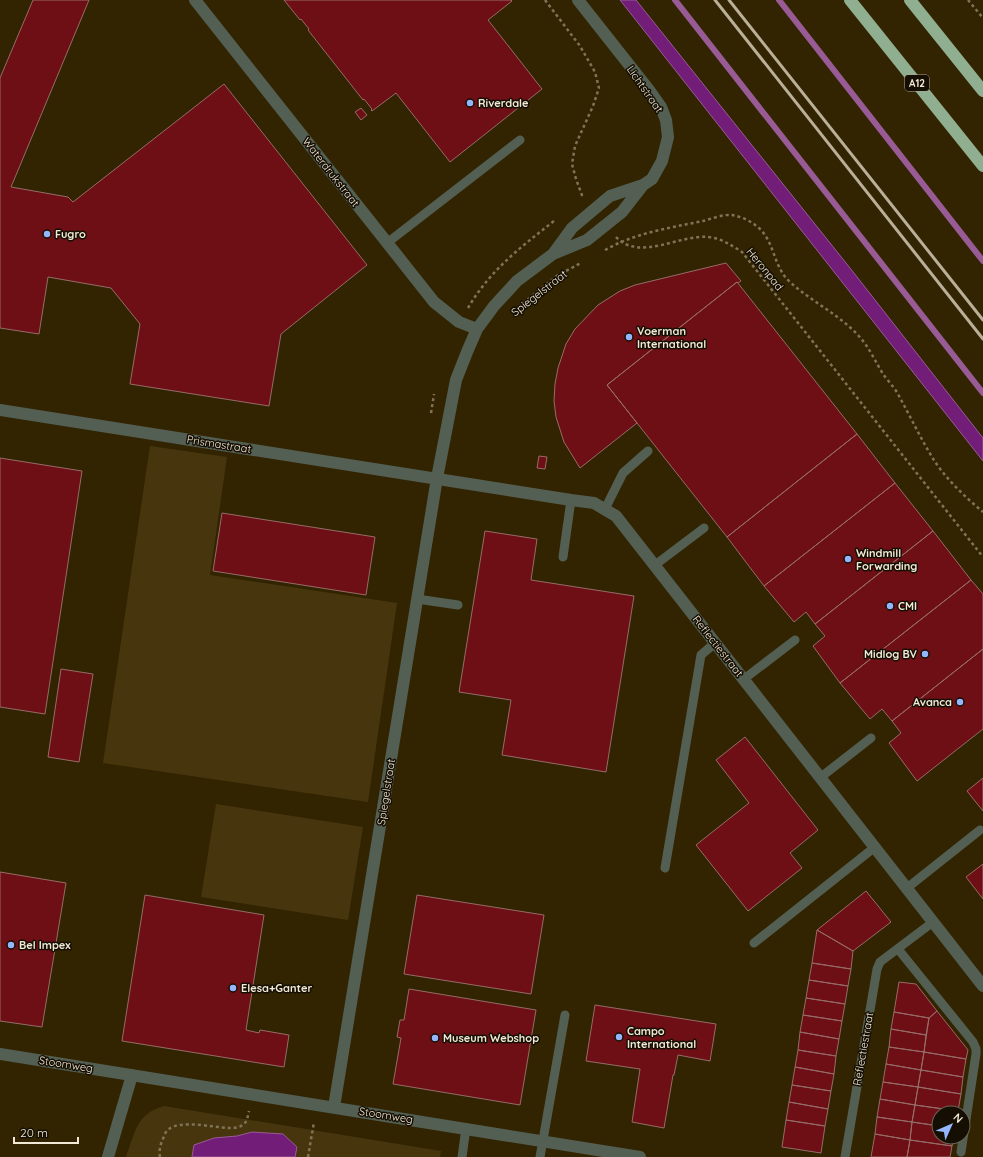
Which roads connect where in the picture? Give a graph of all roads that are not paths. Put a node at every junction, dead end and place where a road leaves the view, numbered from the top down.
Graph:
1 (195, 0) edge
2 (578, 0) edge
3 (850, 0) edge
4 (910, 0) edge
5 (983, 91) edge
6 (520, 140) dead end
7 (983, 166) edge
8 (643, 186) junction
9 (387, 243) junction
10 (553, 254) junction
11 (478, 329) junction
12 (0, 410) edge
13 (648, 451) dead end
14 (437, 478) junction
15 (571, 500) junction
16 (605, 509) junction
17 (704, 528) dead end
18 (563, 557) dead end
19 (655, 565) junction
20 (417, 599) junction
21 (458, 605) dead end
22 (795, 640) dead end
23 (715, 643) junction
24 (744, 679) junction
25 (871, 738) dead end
26 (820, 777) junction
27 (980, 830) dead end
28 (875, 847) junction
29 (665, 868) dead end
30 (907, 888) junction
31 (933, 922) junction
32 (754, 943) dead end
33 (898, 949) junction
34 (983, 986) edge
35 (565, 1015) dead end
36 (0, 1054) edge
37 (132, 1075) junction
38 (334, 1107) junction
39 (466, 1128) junction
40 (542, 1141) junction
41 (961, 1152) dead end
42 (108, 1157) edge
43 (462, 1157) edge
44 (540, 1157) edge
45 (640, 1157) edge
46 (845, 1157) edge

1 - 9 street, Waterdrukstraat
2 - 8 street, Lichtstraat
3 - 7 highway, A12
4 - 5 highway
6 - 9 lane
8 - 10 street, Spiegelstraat
8 - 10 street, Spiegelstraat
9 - 11 street, Waterdrukstraat
10 - 11 street, Spiegelstraat
11 - 14 street, Spiegelstraat
12 - 14 street, Prismastraat
13 - 16 lane
14 - 15 street, Reflectiestraat
14 - 20 street, Spiegelstraat
15 - 16 street, Reflectiestraat
15 - 18 lane
16 - 19 street, Reflectiestraat
17 - 19 lane
19 - 23 street, Reflectiestraat
20 - 21 lane
20 - 38 street, Spiegelstraat
22 - 24 lane
23 - 24 street, Reflectiestraat
23 - 29 lane
24 - 26 street, Reflectiestraat
25 - 26 lane
26 - 28 street, Reflectiestraat
27 - 30 lane
28 - 30 street, Reflectiestraat
28 - 32 lane
30 - 31 street, Reflectiestraat
31 - 33 lane, Reflectiestraat
31 - 34 street, Reflectiestraat
33 - 41 lane
33 - 46 lane, Reflectiestraat
35 - 40 lane
36 - 37 street, Stoomweg
37 - 38 street, Stoomweg
37 - 42 street
38 - 39 street, Stoomweg
39 - 40 street, Stoomweg
39 - 43 lane
40 - 44 lane
40 - 45 street, Stoomweg

